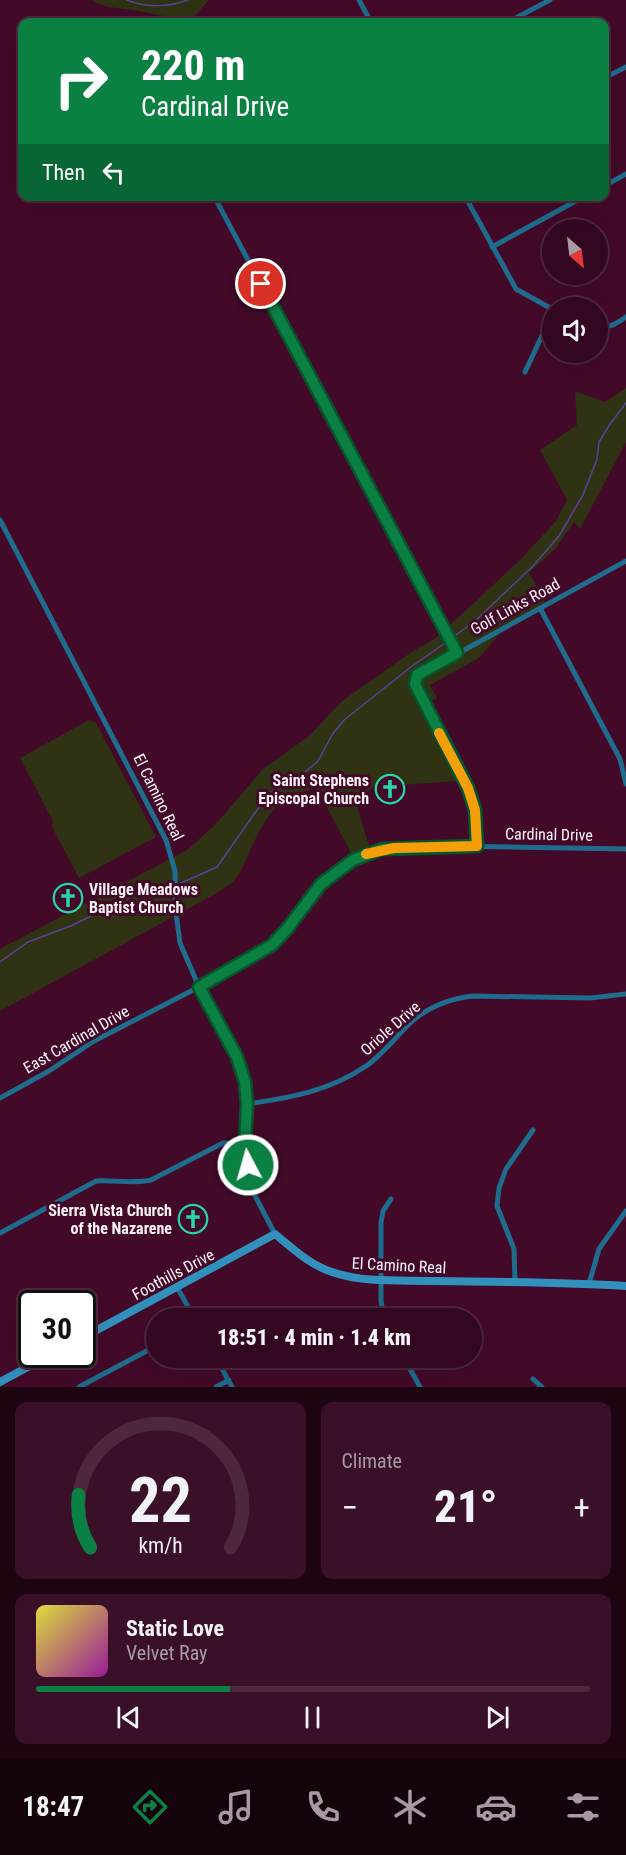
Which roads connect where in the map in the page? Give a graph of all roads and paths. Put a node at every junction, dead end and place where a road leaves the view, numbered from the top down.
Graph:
1 (359, 0) edge
2 (550, 0) edge
3 (369, 18) edge
4 (516, 18) edge
5 (626, 67) edge
6 (609, 76) edge
7 (626, 174) edge
8 (609, 183) edge
9 (217, 201) edge
10 (468, 201) edge
11 (576, 201) edge
12 (492, 247) junction
13 (542, 303) edge
14 (626, 317) edge
15 (608, 327) edge
16 (542, 335) edge
17 (525, 372) dead end
18 (0, 520) edge
19 (626, 561) edge
20 (540, 608) junction
21 (457, 653) junction
22 (626, 784) edge
23 (477, 846) junction
24 (626, 849) edge
25 (199, 987) junction
26 (626, 994) edge
27 (0, 1098) edge
28 (247, 1104) junction
29 (533, 1130) dead end
30 (245, 1143) junction
31 (391, 1199) dead end
32 (626, 1211) edge
33 (0, 1233) edge
34 (275, 1234) junction
35 (381, 1280) junction
36 (515, 1283) junction
37 (589, 1284) junction
38 (626, 1286) edge
39 (177, 1287) junction
40 (189, 1308) edge
41 (382, 1308) edge
42 (96, 1330) edge
43 (146, 1351) edge
44 (26, 1368) edge
45 (222, 1368) edge
46 (410, 1368) edge
47 (533, 1379) dead end
48 (229, 1380) junction
49 (0, 1382) edge
50 (79, 1387) edge
51 (216, 1387) edge
52 (232, 1387) edge
53 (420, 1387) edge
54 (542, 1387) edge

1 - 3 street
2 - 4 street
5 - 6 street
7 - 8 street
9 - 21 street
10 - 12 street
11 - 12 street
12 - 13 street
14 - 15 street
16 - 17 street
18 - 25 street, El Camino Real
19 - 20 street, Golf Links Road
20 - 21 street, Golf Links Road
20 - 22 street
21 - 23 street, Golf Links Road
23 - 24 street, Cardinal Drive
23 - 25 street, Cardinal Drive
25 - 27 street, East Cardinal Drive
25 - 28 street, El Camino Real
26 - 28 street, Oriole Drive
28 - 30 street, El Camino Real
29 - 36 street
30 - 33 street
30 - 34 street, El Camino Real
31 - 35 street
32 - 37 street
34 - 35 street, El Camino Real
34 - 39 street, Foothills Drive
35 - 36 street, El Camino Real
35 - 41 street
36 - 37 street, El Camino Real
37 - 38 street, El Camino Real
39 - 40 street
39 - 42 street, Foothills Drive
43 - 50 street
44 - 49 street
45 - 48 street
46 - 53 street
47 - 54 street
48 - 51 street
48 - 52 street

